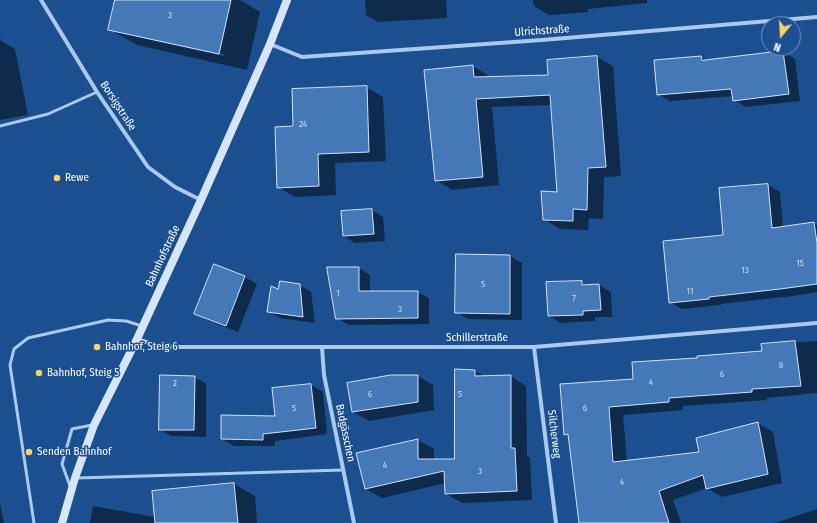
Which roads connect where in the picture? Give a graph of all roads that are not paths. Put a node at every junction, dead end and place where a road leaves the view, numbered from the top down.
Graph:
1 (41, 0) edge
2 (287, 0) edge
3 (817, 17) edge
4 (270, 44) junction
5 (98, 92) junction
6 (0, 126) edge
7 (201, 200) junction
8 (817, 323) edge
9 (142, 327) junction
10 (137, 339) junction
11 (322, 347) junction
12 (534, 347) junction
13 (94, 425) junction
14 (343, 470) junction
15 (75, 478) junction
16 (71, 490) junction
17 (34, 523) edge
18 (62, 523) edge
19 (354, 523) edge
20 (556, 523) edge

1 - 5 street, Borsigstraße
2 - 4 street, Bahnhofstraße
3 - 4 street, Ulrichstraße
4 - 7 street, Bahnhofstraße
5 - 6 lane
5 - 7 street, Borsigstraße
7 - 9 street, Bahnhofstraße
8 - 12 street, Schillerstraße
9 - 10 street, Bahnhofstraße
9 - 17 lane
10 - 11 street, Schillerstraße
10 - 13 street, Bahnhofstraße
11 - 12 street, Schillerstraße
11 - 14 street, Badgässchen
12 - 20 street, Silcherweg
13 - 15 street, Bahnhofstraße
13 - 16 lane
14 - 15 lane
14 - 19 street, Badgässchen
15 - 16 street, Bahnhofstraße
16 - 18 street, Bahnhofstraße

